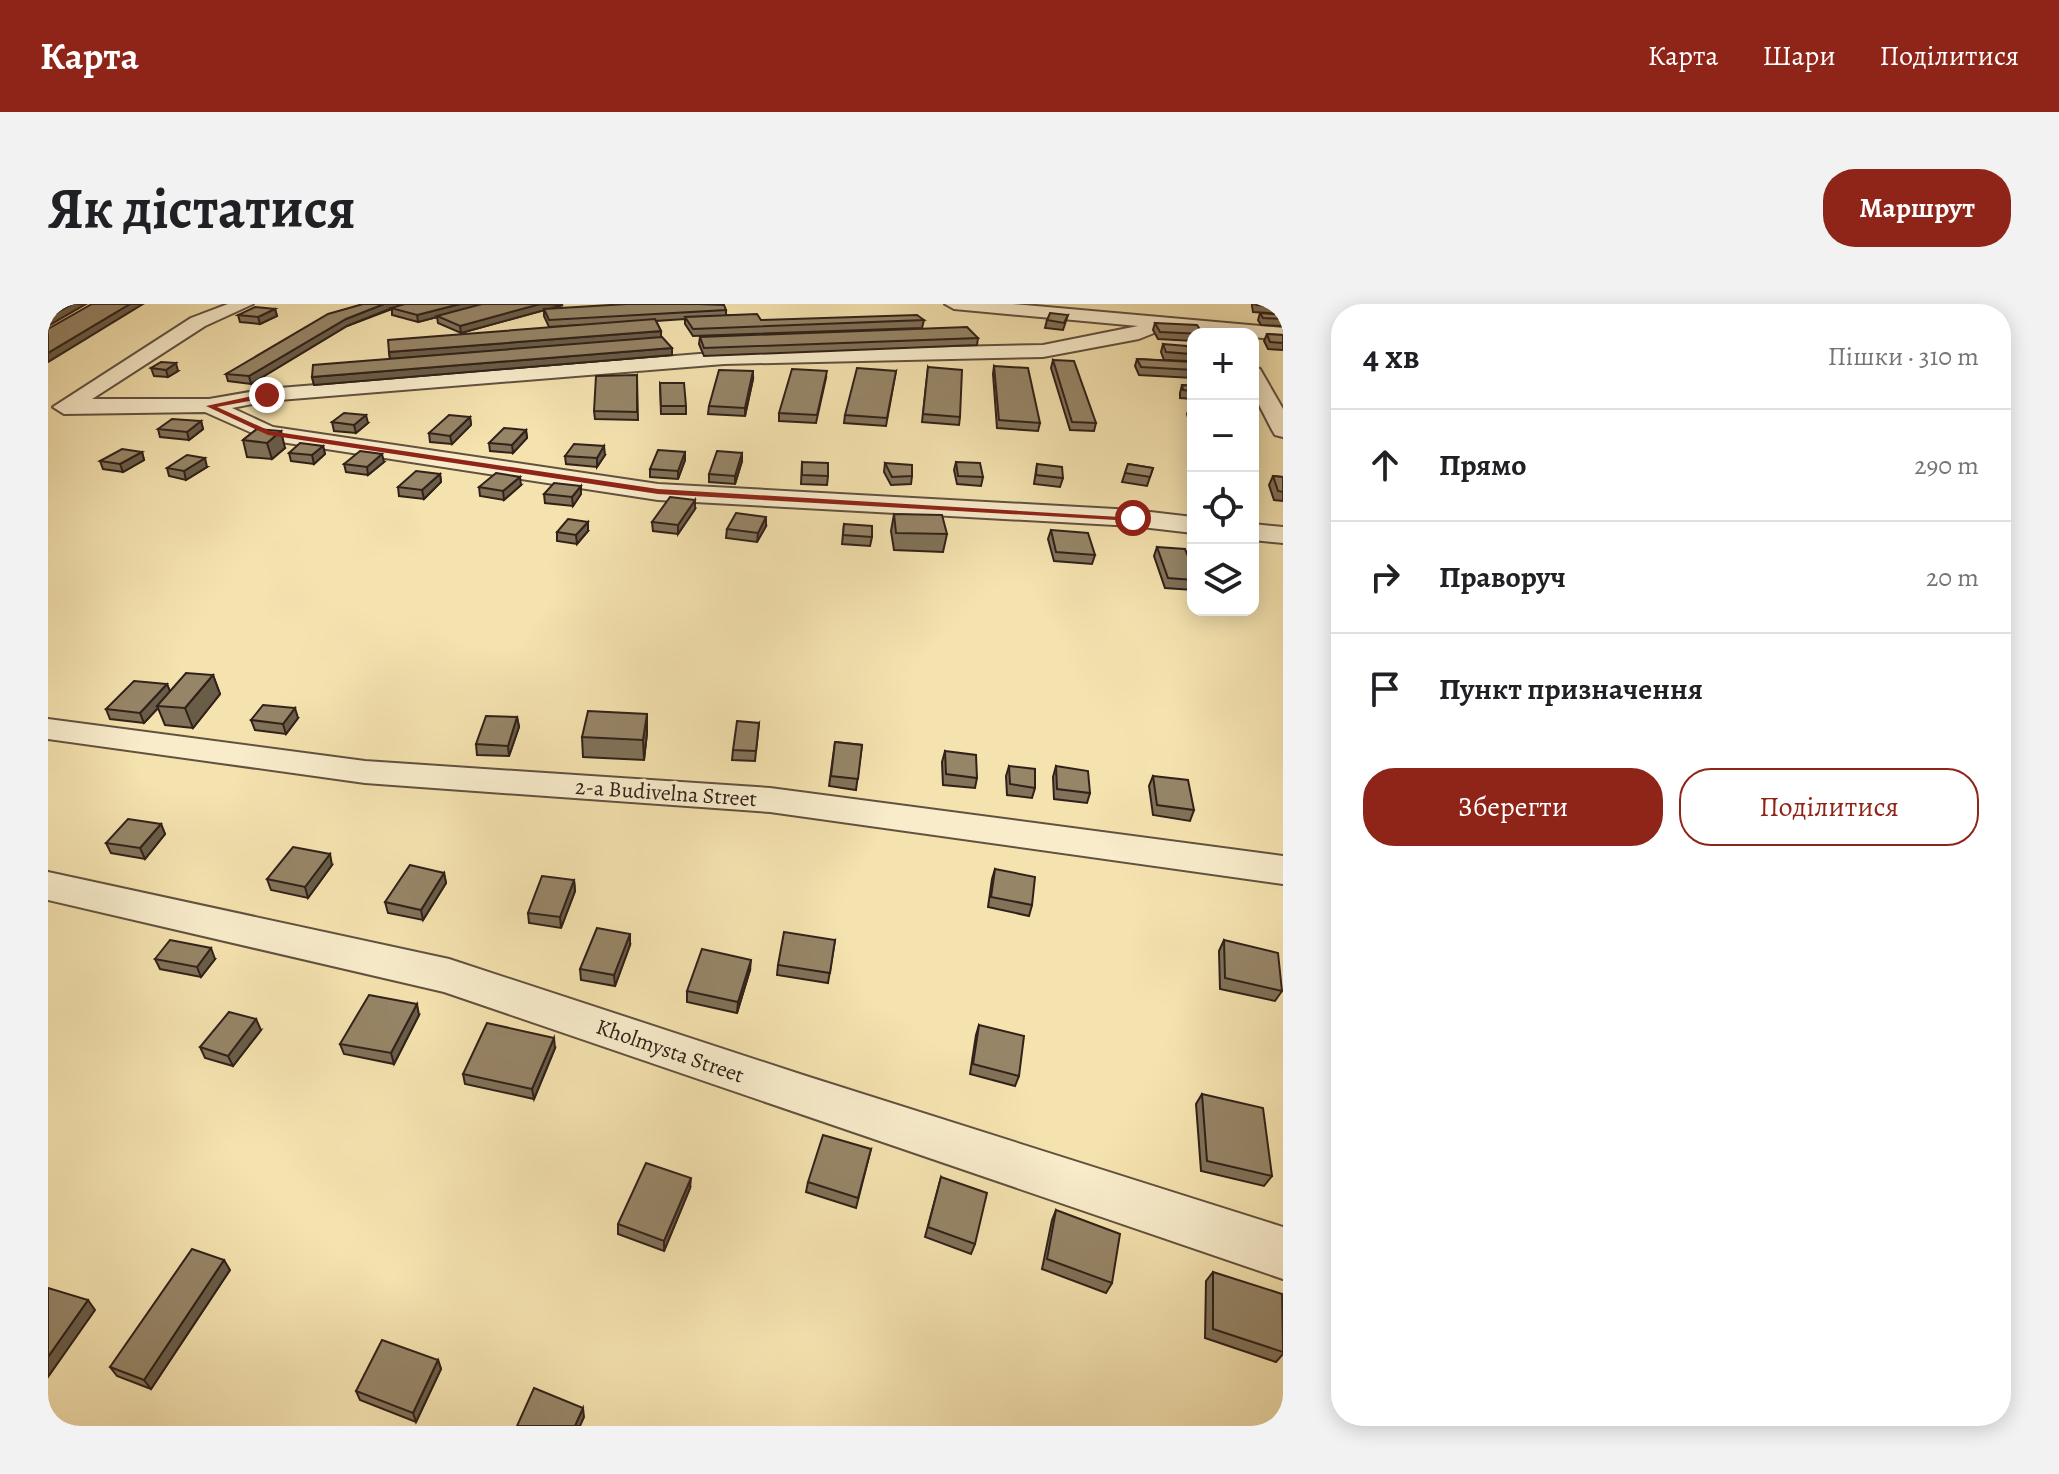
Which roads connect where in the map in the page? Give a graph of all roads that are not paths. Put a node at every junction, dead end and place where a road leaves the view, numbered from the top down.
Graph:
1 (244, 304) edge
2 (954, 304) edge
3 (1195, 304) edge
4 (1161, 323) junction
5 (1193, 328) edge
6 (1210, 328) edge
7 (1259, 333) edge
8 (1283, 334) edge
9 (1259, 384) edge
10 (68, 405) junction
11 (209, 406) junction
12 (48, 415) edge
13 (1283, 430) edge
14 (1187, 524) edge
15 (1259, 533) edge
16 (1283, 535) edge
17 (48, 729) edge
18 (1283, 870) edge
19 (48, 886) edge
20 (1283, 1253) edge

1 - 10 street
2 - 4 street
3 - 6 street
4 - 5 street
4 - 11 street
7 - 8 street
9 - 13 street
10 - 11 street
10 - 12 street
11 - 14 street
15 - 16 street
17 - 18 street, 2-a Budivelna Street
19 - 20 street, Kholmysta Street

